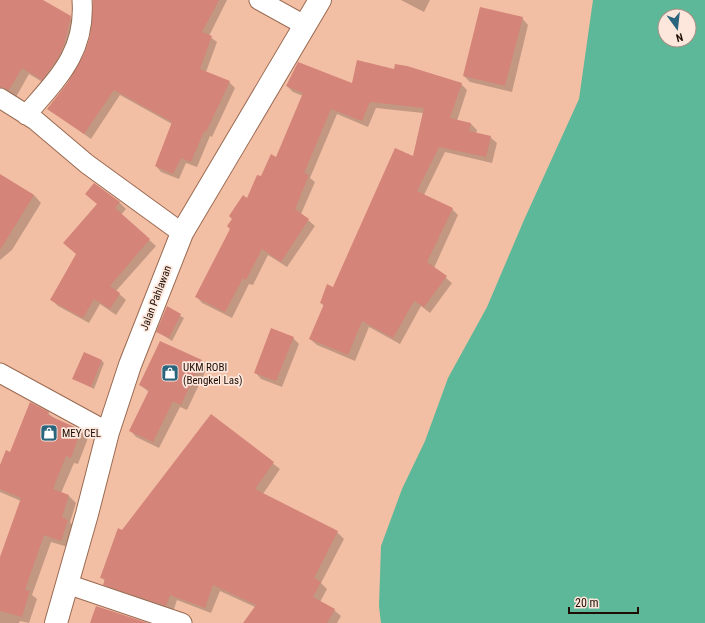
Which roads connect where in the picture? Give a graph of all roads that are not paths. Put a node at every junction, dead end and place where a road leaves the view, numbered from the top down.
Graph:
1 (82, 0) edge
2 (259, 0) edge
3 (320, 0) edge
4 (306, 26) junction
5 (0, 98) edge
6 (26, 115) junction
7 (182, 233) junction
8 (0, 373) edge
9 (108, 432) junction
10 (67, 584) junction
11 (56, 623) edge
12 (182, 623) edge

1 - 6 street
2 - 4 street
3 - 4 highway, Jalan Pahlawan
4 - 7 highway, Jalan Pahlawan
5 - 6 street
6 - 7 street
7 - 9 highway, Jalan Pahlawan
8 - 9 street
9 - 10 highway, Jalan Pahlawan
10 - 11 highway, Jalan Pahlawan
10 - 12 street

